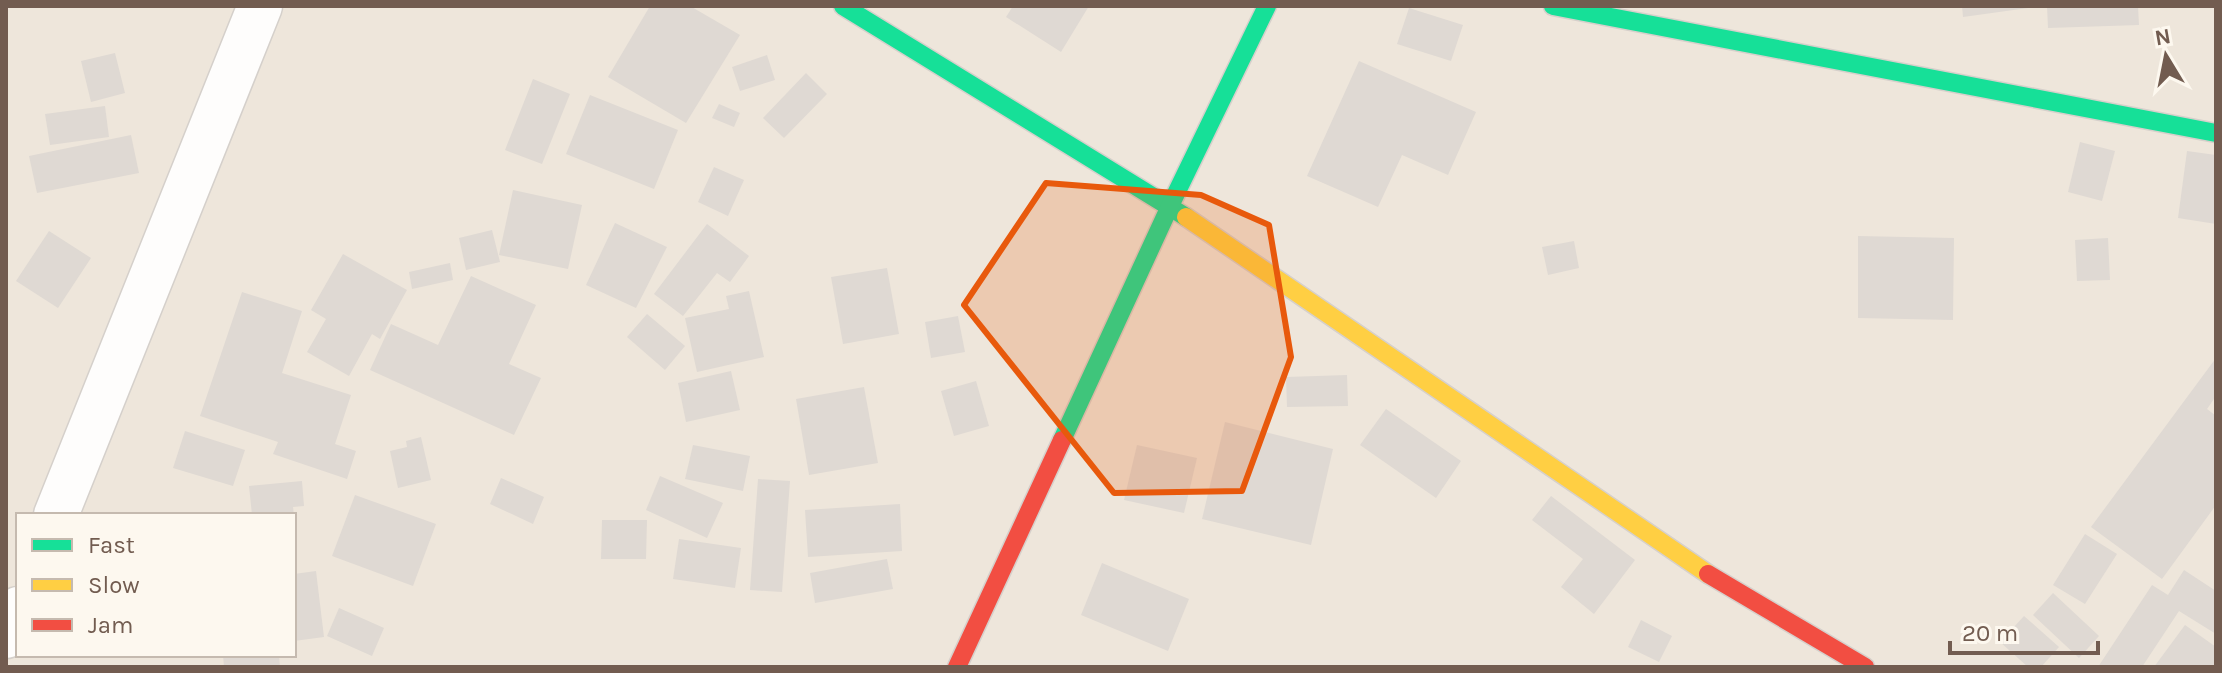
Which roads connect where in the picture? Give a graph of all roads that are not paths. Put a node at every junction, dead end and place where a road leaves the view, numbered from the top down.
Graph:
1 (260, 6) edge
2 (843, 6) edge
3 (1267, 6) edge
4 (1553, 6) edge
5 (2216, 133) edge
6 (1170, 206) junction
7 (57, 513) edge
8 (16, 614) edge
9 (6, 636) edge
10 (957, 667) edge
11 (1865, 667) edge

1 - 7 street
2 - 6 street
3 - 6 street
4 - 5 street
6 - 10 street
6 - 11 street
8 - 9 street

